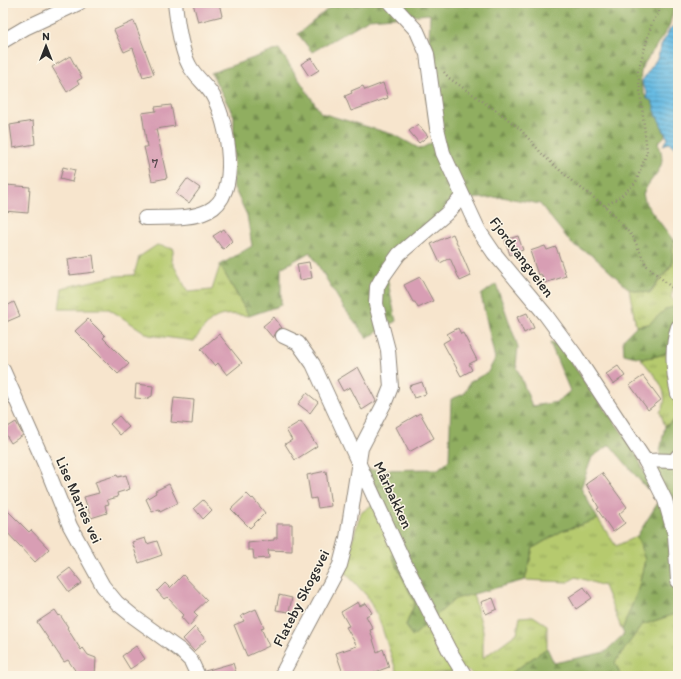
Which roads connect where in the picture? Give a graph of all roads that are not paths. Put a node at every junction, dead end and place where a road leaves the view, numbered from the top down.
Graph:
1 (79, 3) edge
2 (175, 3) edge
3 (391, 3) edge
4 (3, 41) edge
5 (462, 197) junction
6 (145, 218) dead end
7 (678, 327) edge
8 (283, 336) dead end
9 (3, 370) edge
10 (678, 394) edge
11 (678, 456) edge
12 (646, 462) junction
13 (359, 463) junction
14 (678, 581) edge
15 (198, 676) edge
16 (281, 676) edge
17 (465, 676) edge

1 - 4 street
2 - 6 street
3 - 5 street, Fjordvangveien
5 - 12 street, Fjordvangveien
5 - 13 street, Flateby Skogsvei
7 - 10 street
8 - 13 street, Mårbakken
9 - 15 street, Lise Maries vei
11 - 12 street
12 - 14 street, Fjordvangveien
13 - 16 street, Flateby Skogsvei
13 - 17 street, Mårbakken

